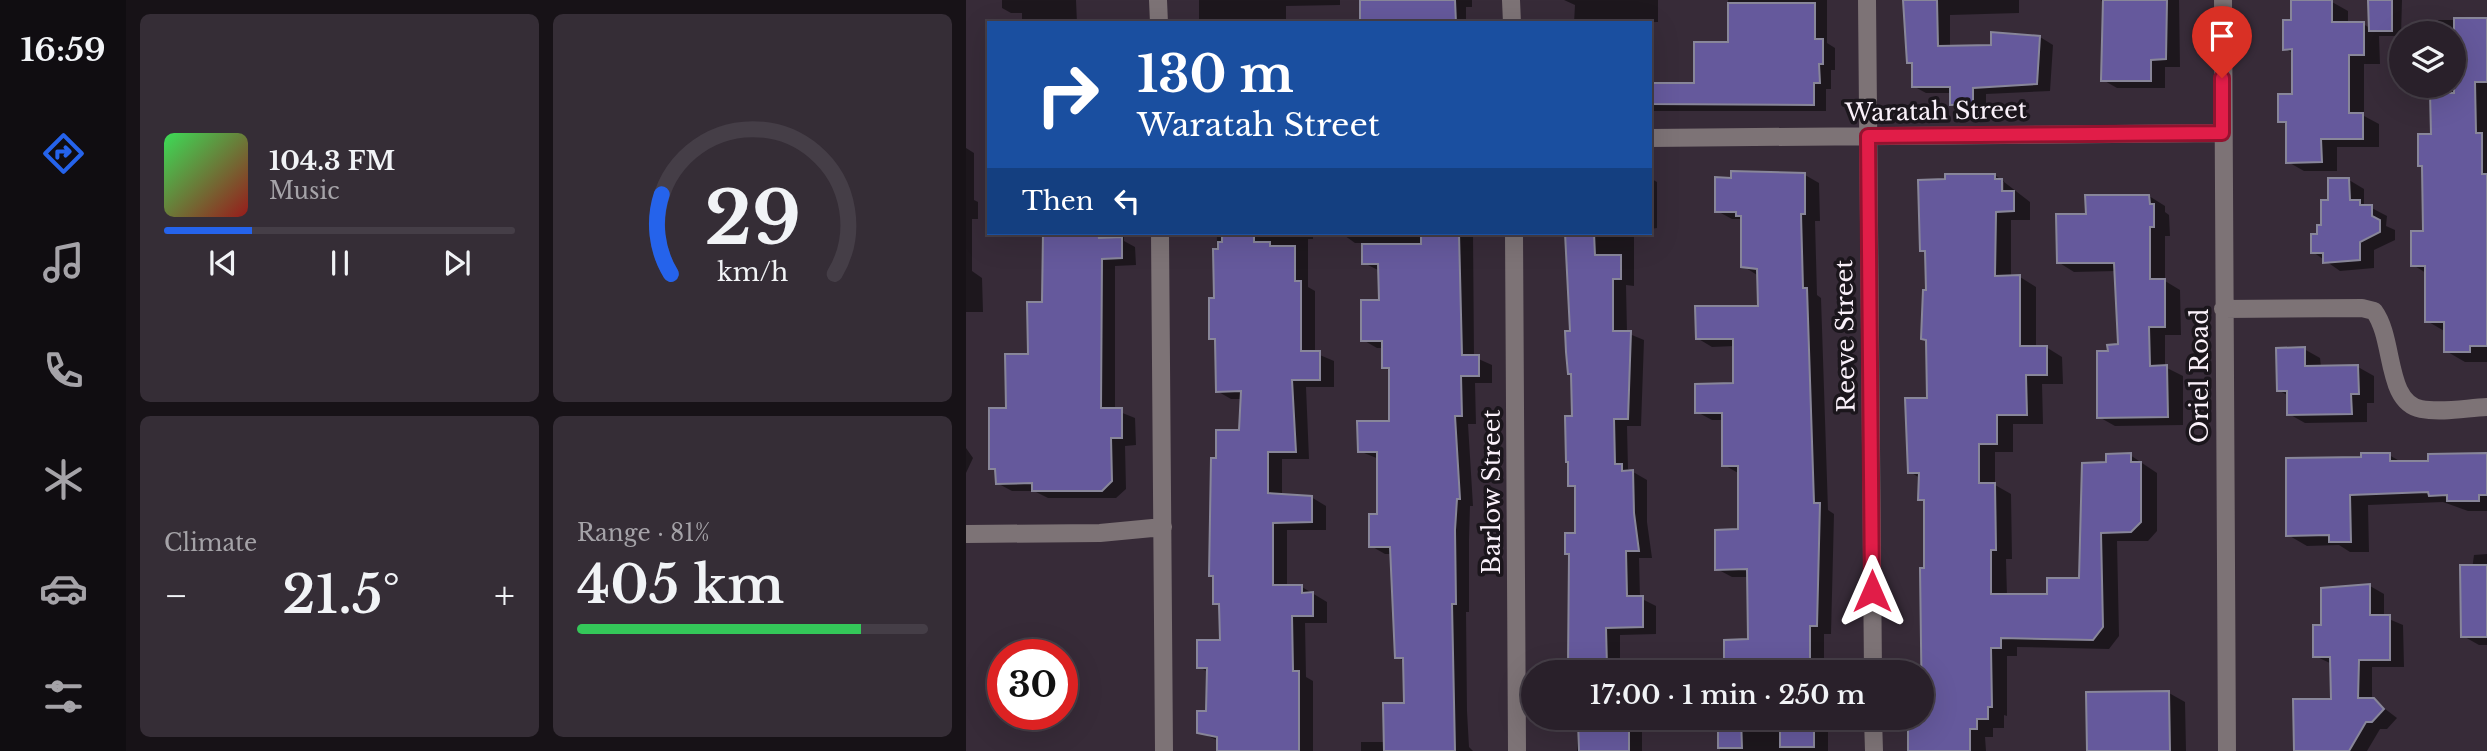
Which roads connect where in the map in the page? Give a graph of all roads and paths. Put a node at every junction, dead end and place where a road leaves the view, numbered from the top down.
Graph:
1 (1158, 0) edge
2 (1511, 0) edge
3 (1867, 0) edge
4 (2223, 0) edge
5 (1158, 21) edge
6 (1512, 21) edge
7 (2222, 133) junction
8 (1868, 136) junction
9 (1652, 138) edge
10 (1160, 235) edge
11 (1514, 235) edge
12 (2223, 309) junction
13 (2487, 407) edge
14 (1163, 527) junction
15 (966, 534) edge
16 (1873, 660) edge
17 (1873, 730) edge
18 (1164, 751) edge
19 (1517, 751) edge
20 (1874, 751) edge
21 (2227, 751) edge

1 - 5 street
2 - 6 street
3 - 8 street, Reeve Street
4 - 7 street, Oriel Road
7 - 8 street, Waratah Street
7 - 12 street, Oriel Road
8 - 9 street, Waratah Street
8 - 16 street, Reeve Street
10 - 14 street
11 - 19 street, Barlow Street
12 - 13 street
12 - 21 street, Oriel Road
14 - 15 street
14 - 18 street
17 - 20 street

